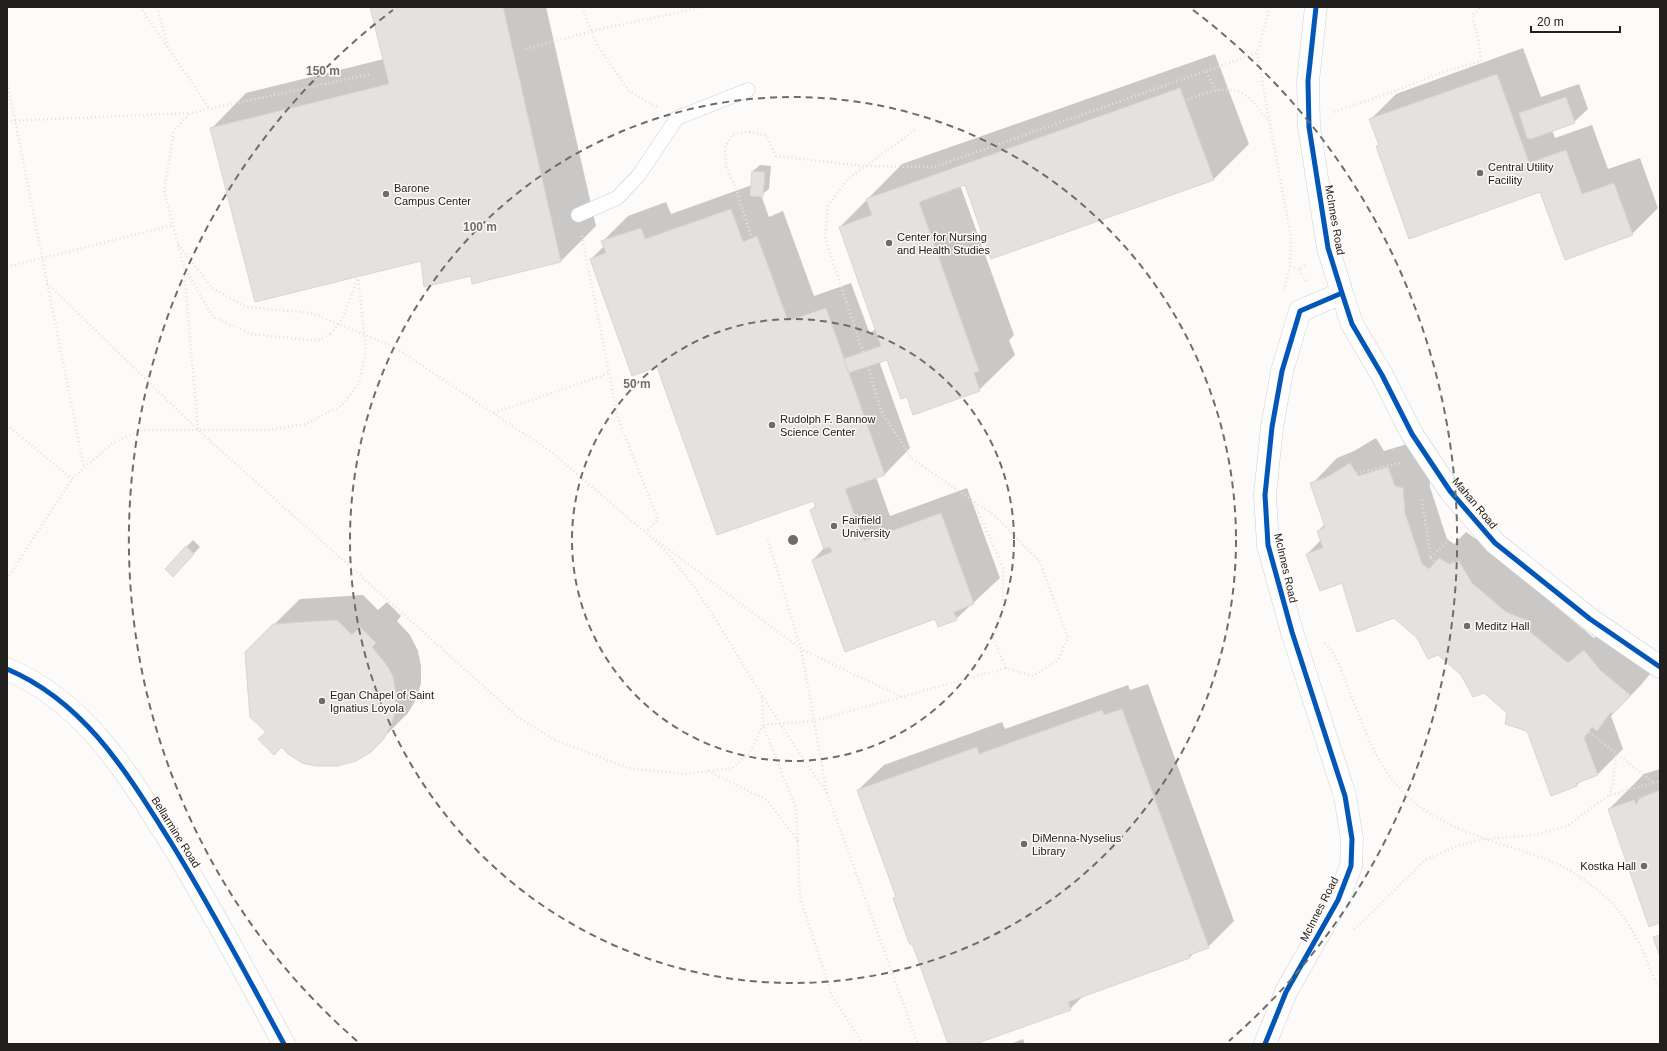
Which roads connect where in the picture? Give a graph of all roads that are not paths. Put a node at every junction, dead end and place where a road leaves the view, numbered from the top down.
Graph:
1 (1316, 7) edge
2 (748, 90) dead end
3 (578, 215) road end
4 (1342, 294) junction
5 (1660, 667) edge
6 (7, 670) edge
7 (284, 1044) edge
8 (1265, 1044) edge

1 - 4 street, McInnes Road
2 - 3 lane
4 - 5 street, Mahan Road
4 - 8 street, McInnes Road
6 - 7 street, Bellarmine Road

